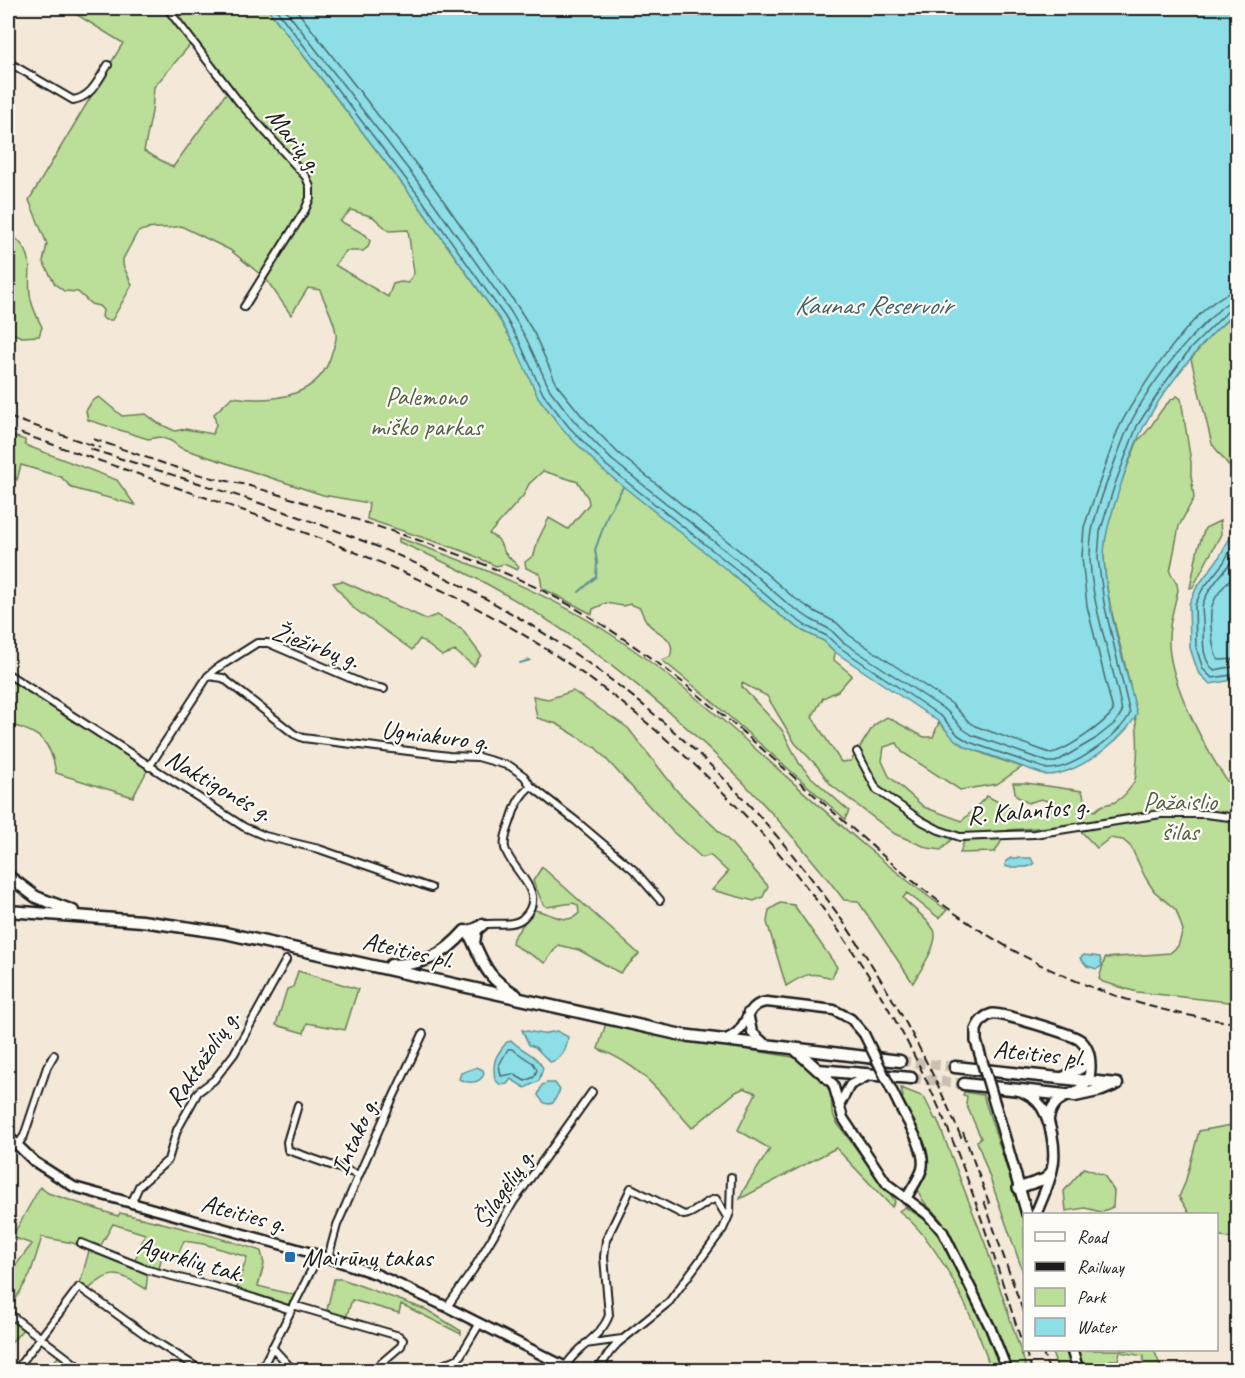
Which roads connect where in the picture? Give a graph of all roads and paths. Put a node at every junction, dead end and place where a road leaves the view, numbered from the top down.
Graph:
1 (167, 8) edge
2 (8, 62) edge
3 (108, 64) dead end
4 (244, 307) dead end
5 (8, 674) edge
6 (208, 676) junction
7 (384, 689) dead end
8 (857, 752) dead end
9 (149, 767) junction
10 (531, 786) junction
11 (1238, 818) edge
12 (8, 876) edge
13 (431, 888) dead end
14 (660, 900) dead end
15 (8, 911) edge
16 (91, 917) junction
17 (482, 925) junction
18 (465, 931) junction
19 (474, 943) junction
20 (286, 960) dead end
21 (376, 966) junction
22 (524, 1000) junction
23 (748, 1013) junction
24 (423, 1034) dead end
25 (721, 1041) junction
26 (767, 1046) junction
27 (796, 1049) junction
28 (1087, 1051) junction
29 (54, 1054) dead end
30 (900, 1061) tunnel mouth
31 (1090, 1065) junction
32 (955, 1067) tunnel mouth
33 (818, 1070) junction
34 (873, 1074) junction
35 (910, 1078) tunnel mouth
36 (1062, 1078) junction
37 (1088, 1081) junction
38 (963, 1084) tunnel mouth
39 (1118, 1084) junction
40 (1020, 1090) junction
41 (592, 1092) dead end
42 (1064, 1096) junction
43 (298, 1105) dead end
44 (839, 1106) junction
45 (1048, 1122) junction
46 (8, 1136) edge
47 (17, 1146) junction
48 (1052, 1170) junction
49 (359, 1175) junction
50 (731, 1177) dead end
51 (1018, 1188) junction
52 (906, 1199) junction
53 (130, 1204) junction
54 (1026, 1213) edge
55 (1037, 1213) edge
56 (727, 1217) junction
57 (81, 1243) dead end
58 (324, 1256) junction
59 (292, 1307) junction
60 (447, 1307) junction
61 (8, 1313) edge
62 (480, 1323) junction
63 (41, 1339) junction
64 (623, 1339) junction
65 (585, 1344) junction
66 (272, 1347) junction
67 (1072, 1351) edge
68 (380, 1364) dead end
69 (569, 1369) edge
70 (16, 1371) edge
71 (83, 1371) edge
72 (201, 1371) edge
73 (261, 1371) edge
74 (293, 1371) edge
75 (431, 1371) edge
76 (598, 1371) edge
77 (1007, 1371) edge
78 (1078, 1371) edge

1 - 4 street, Marių g.
2 - 3 street
5 - 9 street, Naktigonės g.
6 - 7 street, Žiežirbų g.
6 - 9 street, Žiežirbų g.
6 - 10 street, Ugniakuro g.
8 - 11 street, R. Kalantos g.
9 - 13 street, Naktigonės g.
10 - 14 street, Ugniakuro g.
10 - 17 street
12 - 16 highway
15 - 16 highway, Ateities pl.
16 - 21 highway, Ateities pl.
17 - 18 street
17 - 19 highway
18 - 19 highway
18 - 21 highway
19 - 22 highway
20 - 53 street, Raktažolių g.
21 - 22 highway, Ateities pl.
22 - 25 highway, Ateities pl.
23 - 25 main road
23 - 26 main road
23 - 52 main road, bridge
24 - 49 street, Intako g.
25 - 26 highway, Ateities pl.
26 - 27 highway, Ateities pl.
27 - 30 highway, Ateities pl.
27 - 33 highway
28 - 31 main road
28 - 36 main road
28 - 51 main road, bridge
29 - 47 street
31 - 37 main road
31 - 39 main road
32 - 36 highway, Ateities pl.
33 - 34 highway
33 - 44 main road
34 - 35 highway
34 - 44 main road
36 - 37 highway, Ateities pl.
37 - 39 highway, Ateities pl.
37 - 42 main road
38 - 40 highway, Ateities pl.
39 - 42 highway, Ateities pl.
40 - 42 highway, Ateities pl.
40 - 45 main road
41 - 60 street, Šilagėlių g.
42 - 45 main road
43 - 49 street
44 - 52 main road
45 - 48 main road
46 - 47 main road, Ateities g.
47 - 53 main road, Ateities g.
48 - 51 main road
48 - 55 main road
49 - 58 street, Intako g.
50 - 56 street
51 - 54 main road
52 - 77 main road
53 - 58 main road, Ateities g.
56 - 64 street
56 - 65 street
57 - 59 street, Agurklių tak.
58 - 59 street, Intako g.
58 - 60 main road, Ateities g.
59 - 66 street, Intako g.
59 - 68 street, Agurklių tak.
60 - 62 main road, Ateities g.
61 - 63 street
62 - 69 main road, Ateities g.
62 - 75 street
63 - 70 street
63 - 71 street
63 - 72 street
64 - 65 street
64 - 76 street
65 - 69 street
66 - 73 street, Intako g.
66 - 74 street
67 - 78 main road

